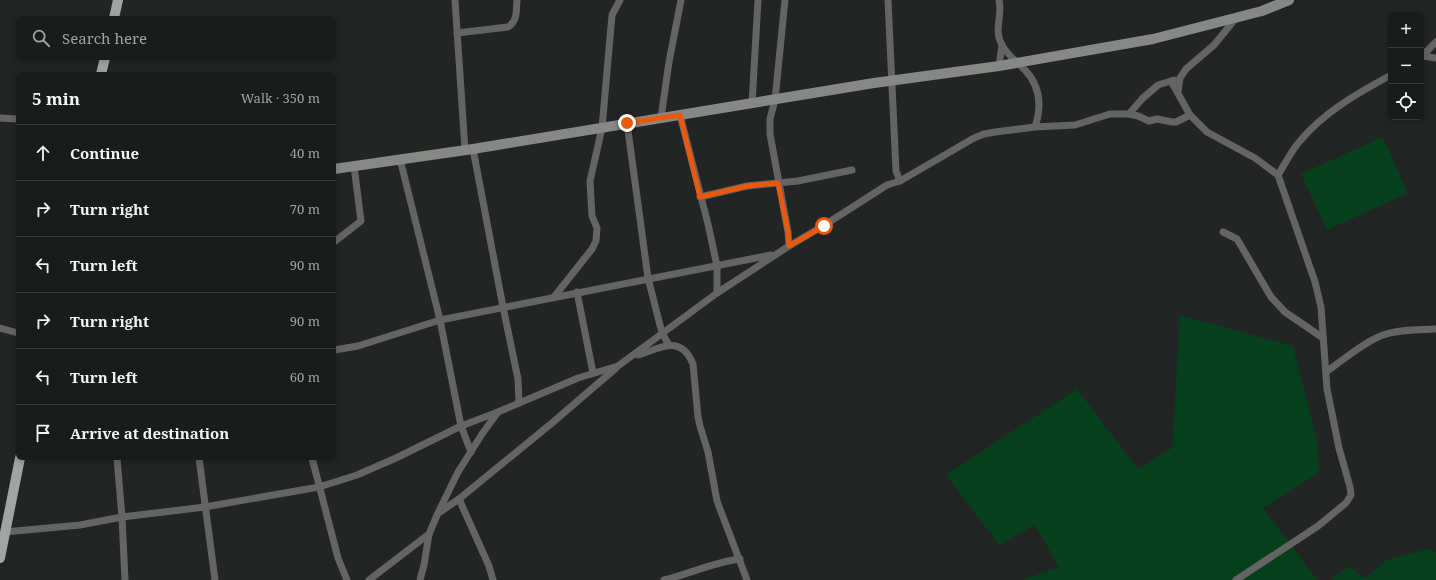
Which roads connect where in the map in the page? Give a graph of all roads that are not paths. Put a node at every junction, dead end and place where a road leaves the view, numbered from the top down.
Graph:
1 (118, 0) edge
2 (455, 0) edge
3 (517, 0) edge
4 (620, 0) edge
5 (681, 0) edge
6 (758, 0) edge
7 (785, 0) edge
8 (888, 0) edge
9 (999, 0) edge
10 (1288, 0) edge
11 (114, 16) edge
12 (1236, 18) junction
13 (457, 33) junction
14 (1436, 42) edge
15 (1002, 45) junction
16 (1424, 55) edge
17 (1424, 57) edge
18 (1436, 58) edge
19 (104, 60) edge
20 (1017, 63) junction
21 (999, 66) junction
22 (102, 72) edge
23 (1388, 77) edge
24 (1180, 78) junction
25 (891, 80) junction
26 (1171, 81) junction
27 (1178, 92) junction
28 (775, 100) junction
29 (752, 104) junction
30 (1129, 114) junction
31 (680, 115) junction
32 (1190, 115) junction
33 (0, 118) edge
34 (661, 118) junction
35 (16, 119) edge
36 (627, 123) junction
37 (1035, 127) junction
38 (602, 128) junction
39 (469, 150) junction
40 (400, 159) junction
41 (354, 166) junction
42 (336, 169) edge
43 (852, 170) dead end
44 (896, 171) junction
45 (1278, 175) junction
46 (900, 181) junction
47 (778, 183) junction
48 (887, 185) junction
49 (700, 197) junction
50 (1223, 232) dead end
51 (336, 240) edge
52 (789, 246) junction
53 (776, 254) junction
54 (717, 266) junction
55 (648, 278) junction
56 (577, 292) junction
57 (717, 293) junction
58 (554, 297) junction
59 (503, 307) junction
60 (440, 320) junction
61 (0, 328) edge
62 (1436, 329) edge
63 (16, 333) edge
64 (662, 333) junction
65 (1323, 338) junction
66 (669, 345) junction
67 (336, 350) edge
68 (634, 356) junction
69 (618, 366) junction
70 (1326, 372) junction
71 (593, 374) junction
72 (519, 403) junction
73 (498, 412) junction
74 (461, 426) junction
75 (471, 452) junction
76 (20, 460) edge
77 (117, 460) edge
78 (199, 460) edge
79 (312, 460) edge
80 (319, 487) junction
81 (459, 499) junction
82 (205, 507) junction
83 (438, 513) junction
84 (122, 517) junction
85 (5, 532) junction
86 (429, 534) junction
87 (735, 547) junction
88 (0, 558) edge
89 (740, 559) junction
90 (726, 561) junction
91 (125, 580) edge
92 (215, 580) edge
93 (347, 580) edge
94 (369, 580) edge
95 (420, 580) edge
96 (493, 580) edge
97 (664, 580) edge
98 (747, 580) edge
99 (1236, 580) edge

1 - 11 main road
2 - 13 street
3 - 13 street
4 - 38 street
5 - 34 street
6 - 29 street
7 - 28 street
8 - 25 street
9 - 15 street
10 - 12 street
12 - 20 street
12 - 24 street
13 - 39 street
14 - 16 street
15 - 20 street
15 - 21 street
17 - 18 street
19 - 22 main road
20 - 21 street
20 - 37 street
21 - 25 street
23 - 45 street
24 - 26 street
24 - 27 street
25 - 28 street
25 - 44 street
26 - 27 street
26 - 30 street
27 - 32 street
28 - 29 street
28 - 47 street
29 - 31 street
30 - 32 street
30 - 37 street
31 - 34 street
31 - 49 street
32 - 45 street
33 - 35 street
34 - 36 street
36 - 38 street
36 - 55 street
37 - 46 street
38 - 39 street
38 - 58 street
39 - 40 street
39 - 59 street
40 - 41 street
40 - 60 street
41 - 42 street
41 - 51 street
43 - 47 street
44 - 46 street
44 - 48 street
45 - 65 street
46 - 48 street
47 - 49 street
47 - 52 street
48 - 52 street
49 - 54 street
50 - 65 street
52 - 53 street
53 - 54 street
53 - 57 street
54 - 55 street
54 - 57 street
55 - 56 street
55 - 64 street
56 - 58 street
56 - 71 street
57 - 64 street
58 - 59 street
59 - 60 street
59 - 72 street
60 - 67 street
60 - 74 street
61 - 63 street
62 - 70 street
64 - 66 street
64 - 68 street
65 - 70 street
66 - 68 street
66 - 87 street
68 - 69 street
69 - 71 street
69 - 81 street
70 - 99 street
71 - 72 street
72 - 73 street
73 - 74 street
73 - 75 street
74 - 75 street
74 - 80 street
75 - 83 street
76 - 85 main road
77 - 84 street
78 - 82 street
79 - 80 street
80 - 82 street
80 - 93 street
81 - 83 street
81 - 96 street
82 - 84 street
82 - 92 street
83 - 86 street
84 - 85 street
84 - 91 street
85 - 88 main road
86 - 94 street
86 - 95 street
87 - 89 street
87 - 90 street
89 - 90 street
89 - 98 street
90 - 97 street

